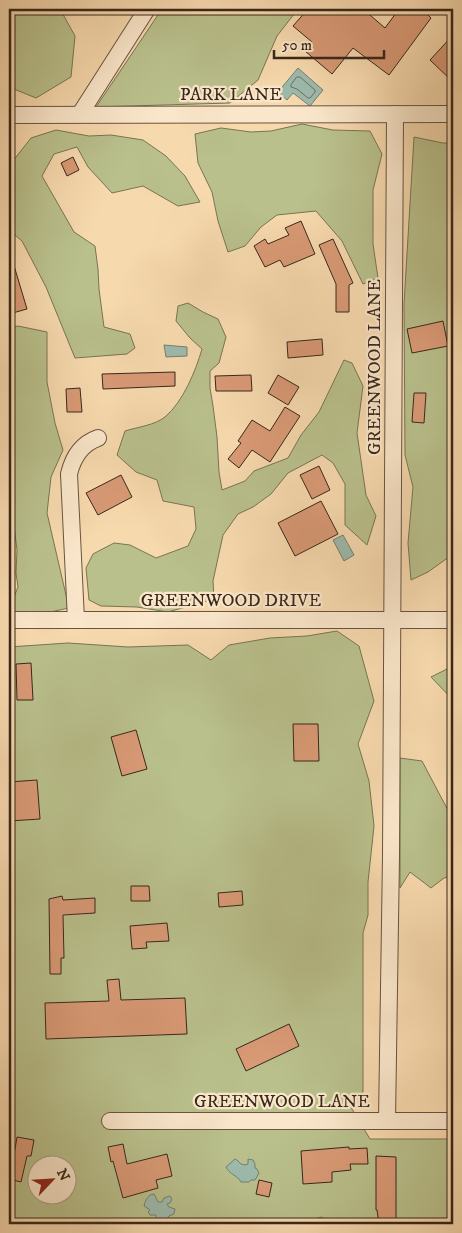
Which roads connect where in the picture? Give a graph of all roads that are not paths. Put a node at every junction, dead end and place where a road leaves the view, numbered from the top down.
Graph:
1 (147, 9) edge
2 (80, 114) junction
3 (395, 114) junction
4 (453, 114) edge
5 (9, 115) edge
6 (98, 438) dead end
7 (9, 620) edge
8 (76, 620) junction
9 (453, 620) edge
10 (393, 621) junction
11 (110, 1121) dead end
12 (387, 1121) junction
13 (453, 1121) edge

1 - 2 street
2 - 3 street, PARK LANE
2 - 5 street, PARK LANE
3 - 4 street, PARK LANE
3 - 10 street, GREENWOOD LANE
6 - 8 street
7 - 8 street, GREENWOOD DRIVE
8 - 10 street, GREENWOOD DRIVE
9 - 10 street, GREENWOOD DRIVE
10 - 12 street, GREENWOOD LANE
11 - 12 street, GREENWOOD LANE
12 - 13 street, GREENWOOD LANE

